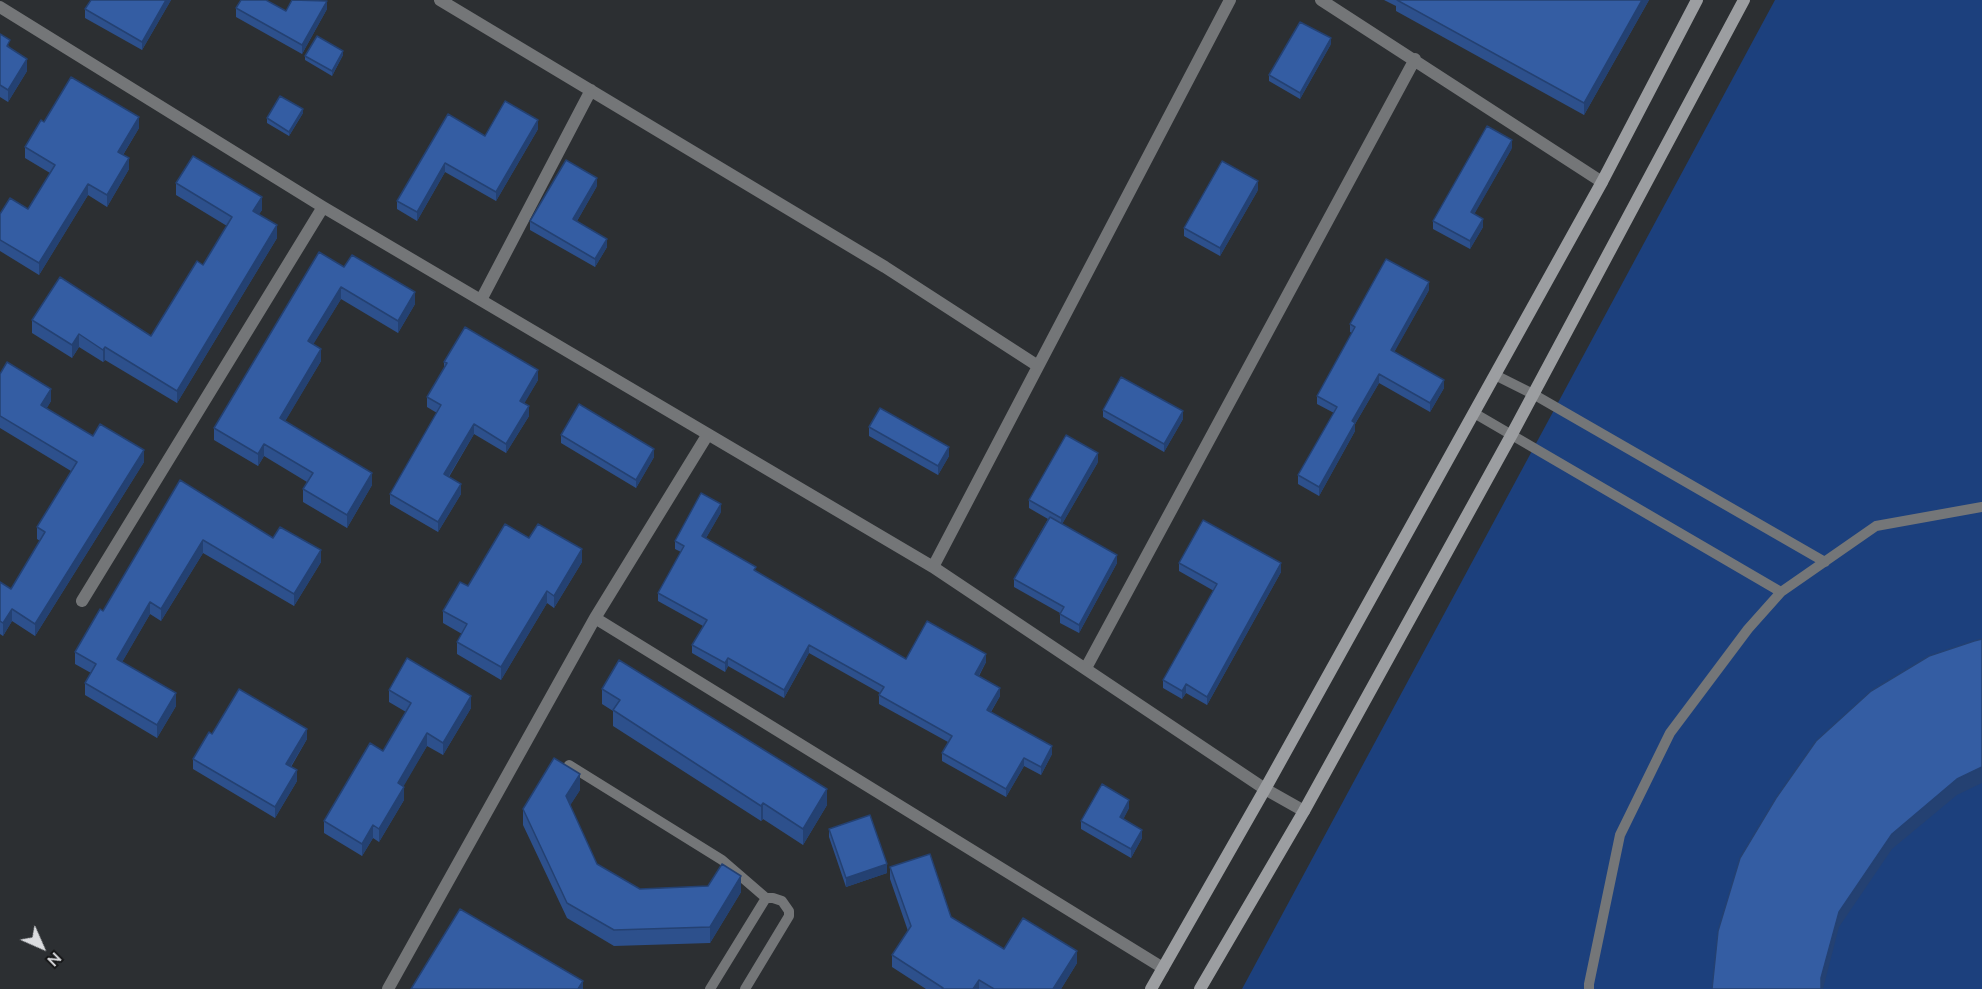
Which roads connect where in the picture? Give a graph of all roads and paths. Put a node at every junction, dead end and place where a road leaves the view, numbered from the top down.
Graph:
1 (440, 0) edge
2 (1230, 0) edge
3 (1321, 0) edge
4 (1697, 0) edge
5 (1744, 0) edge
6 (0, 7) edge
7 (1415, 59) junction
8 (591, 90) junction
9 (1602, 182) junction
10 (323, 207) junction
11 (481, 300) junction
12 (1038, 366) junction
13 (1495, 375) junction
14 (1533, 394) junction
15 (1474, 413) junction
16 (708, 434) junction
17 (1512, 434) junction
18 (1982, 507) edge
19 (1825, 562) junction
20 (933, 567) junction
21 (1781, 592) junction
22 (82, 600) dead end
23 (595, 618) junction
24 (1086, 668) junction
25 (569, 765) edge
26 (1265, 789) junction
27 (1304, 811) junction
28 (766, 898) junction
29 (1163, 968) junction
30 (388, 989) edge
31 (710, 989) edge
32 (745, 989) edge
33 (1151, 989) edge
34 (1200, 989) edge
35 (1589, 989) edge

1 - 8 street
2 - 12 street
3 - 7 street
4 - 9 street
5 - 14 street
6 - 10 street
7 - 9 street
7 - 24 street
8 - 11 street
8 - 12 street
9 - 13 street
10 - 11 street
10 - 22 street
11 - 16 street
12 - 20 street
13 - 14 lane
13 - 15 street
14 - 17 street
14 - 19 lane
15 - 17 lane
15 - 26 street
16 - 20 street
16 - 23 street
17 - 21 lane
17 - 27 street
18 - 19 lane
19 - 21 lane
20 - 24 street
21 - 35 lane
23 - 29 street
23 - 30 street
24 - 26 street
25 - 28 lane
26 - 27 street
26 - 29 street
27 - 34 street
28 - 31 lane
28 - 32 lane
29 - 33 street

